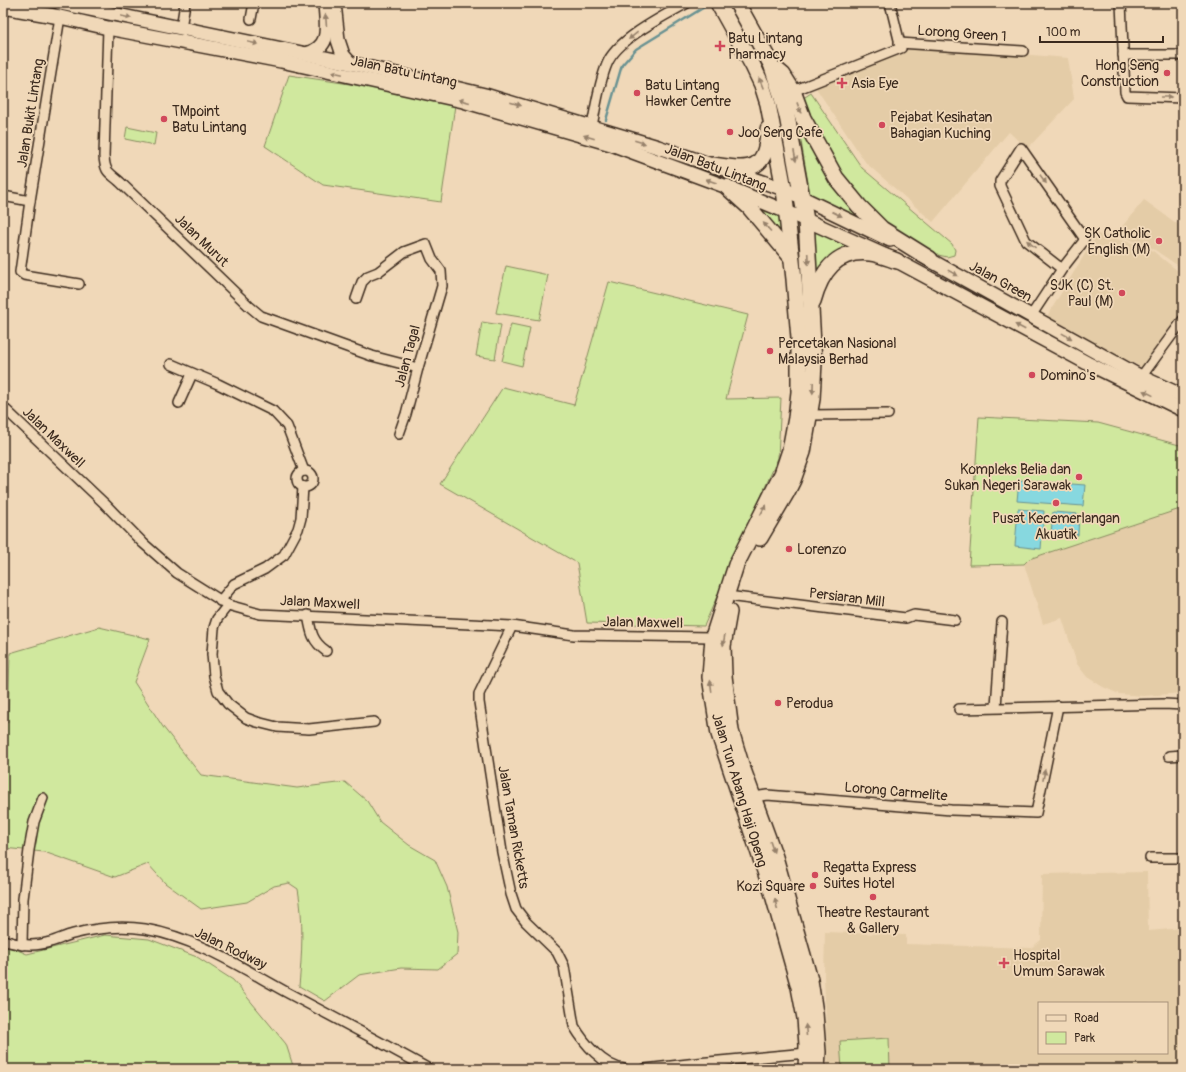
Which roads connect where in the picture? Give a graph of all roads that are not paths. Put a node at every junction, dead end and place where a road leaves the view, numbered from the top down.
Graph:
1 (22, 3) edge
2 (60, 3) edge
3 (185, 3) edge
4 (254, 3) edge
5 (325, 3) edge
6 (334, 3) edge
7 (687, 3) edge
8 (737, 3) edge
9 (890, 3) edge
10 (1121, 3) edge
11 (3, 7) edge
12 (721, 8) edge
13 (47, 15) junction
14 (60, 17) junction
15 (251, 19) dead end
16 (108, 28) junction
17 (181, 28) junction
18 (899, 43) junction
19 (1023, 51) dead end
20 (306, 54) junction
21 (1123, 55) junction
22 (1183, 55) edge
23 (350, 63) junction
24 (771, 64) junction
25 (793, 91) junction
26 (1183, 98) edge
27 (768, 104) junction
28 (592, 126) junction
29 (713, 166) junction
30 (727, 187) junction
31 (784, 189) junction
32 (3, 196) edge
33 (802, 197) junction
34 (30, 201) junction
35 (786, 212) junction
36 (806, 220) junction
37 (792, 257) junction
38 (930, 259) junction
39 (897, 261) junction
40 (1062, 269) junction
41 (79, 284) dead end
42 (356, 299) dead end
43 (810, 309) junction
44 (1030, 316) junction
45 (1183, 320) edge
46 (171, 364) dead end
47 (418, 368) junction
48 (192, 374) junction
49 (1141, 377) junction
50 (1183, 396) edge
51 (179, 403) dead end
52 (3, 407) edge
53 (1183, 410) edge
54 (888, 414) dead end
55 (810, 415) junction
56 (399, 434) dead end
57 (735, 597) junction
58 (224, 603) junction
59 (308, 616) junction
60 (955, 620) dead end
61 (1002, 622) dead end
62 (512, 626) junction
63 (713, 637) junction
64 (326, 651) dead end
65 (1058, 706) junction
66 (1183, 706) edge
67 (996, 707) junction
68 (959, 709) dead end
69 (374, 722) dead end
70 (1183, 755) edge
71 (1169, 756) dead end
72 (754, 797) junction
73 (43, 798) dead end
74 (1150, 858) dead end
75 (1183, 858) edge
76 (3, 940) edge
77 (22, 945) junction
78 (807, 1053) junction
79 (429, 1069) edge
80 (624, 1069) edge
81 (645, 1069) edge
82 (806, 1069) edge
83 (817, 1069) edge

1 - 13 main road
2 -> 17 main road, Jalan Batu Lintang
3 - 17 street
4 - 15 street
20 -> 5 main road
6 - 23 main road
7 -> 28 street
8 - 24 main road
9 - 18 street
10 - 21 street
11 - 13 main road, Jalan Batu Lintang
27 -> 12 main road
13 - 14 main road, Jalan Batu Lintang
14 - 16 main road, Jalan Batu Lintang
14 - 34 street, Jalan Bukit Lintang
30 -> 16 main road, Jalan Batu Lintang
16 - 47 street, Jalan Murut
17 -> 20 main road, Jalan Batu Lintang
18 - 19 street, Lorong Green 1
18 - 25 street
20 - 23 main road, Jalan Batu Lintang
21 - 22 street
21 -> 26 street
23 -> 28 main road, Jalan Batu Lintang
24 - 25 main road
24 -> 33 main road, Jalan Tun Abang Haji Openg
25 -> 38 main road
27 - 29 main road
27 - 31 main road, Jalan Tun Abang Haji Openg
28 -> 29 main road, Jalan Batu Lintang
29 - 31 main road, Jalan Batu Lintang
30 - 35 main road, Jalan Batu Lintang
37 -> 30 main road
31 - 33 main road, Jalan Batu Lintang
31 - 35 main road, Jalan Tun Abang Haji Openg
32 - 34 street
33 - 36 main road, Jalan Tun Abang Haji Openg
33 -> 38 main road, Jalan Green
34 - 41 street, Jalan Bukit Lintang
35 - 36 main road, Jalan Batu Lintang
35 - 37 main road, Jalan Tun Abang Haji Openg
36 - 39 main road
36 -> 43 main road, Jalan Tun Abang Haji Openg
63 -> 37 main road, Jalan Tun Abang Haji Openg
38 -> 44 main road, Jalan Green
39 - 43 main road
53 -> 39 main road
40 -> 40 street
40 - 44 street
42 - 47 street, Jalan Tagal
43 -> 55 main road, Jalan Tun Abang Haji Openg
44 -> 49 main road, Jalan Green
45 - 49 street
46 - 48 street
47 - 56 street, Jalan Tagal
48 - 51 street
48 - 58 street
49 - 50 main road, Jalan Green
52 - 58 street, Jalan Maxwell
54 - 55 street
55 - 57 main road, Jalan Tun Abang Haji Openg
57 - 60 street, Persiaran Mill
57 -> 72 main road, Jalan Tun Abang Haji Openg
58 - 59 street, Jalan Maxwell
58 - 69 street
59 - 62 street, Jalan Maxwell
59 - 64 street
61 - 67 street
62 - 63 street, Jalan Maxwell
62 - 80 street, Jalan Taman Ricketts
78 -> 63 main road, Jalan Tun Abang Haji Openg
65 - 66 street
65 - 67 street
72 -> 65 street, Lorong Carmelite
67 - 68 street
70 - 71 street
72 -> 83 main road, Jalan Tun Abang Haji Openg
73 - 77 street
74 - 75 street
76 - 77 street, Jalan Rodway
77 - 79 street, Jalan Rodway
78 - 81 street
78 - 82 main road, Jalan Tun Abang Haji Openg

